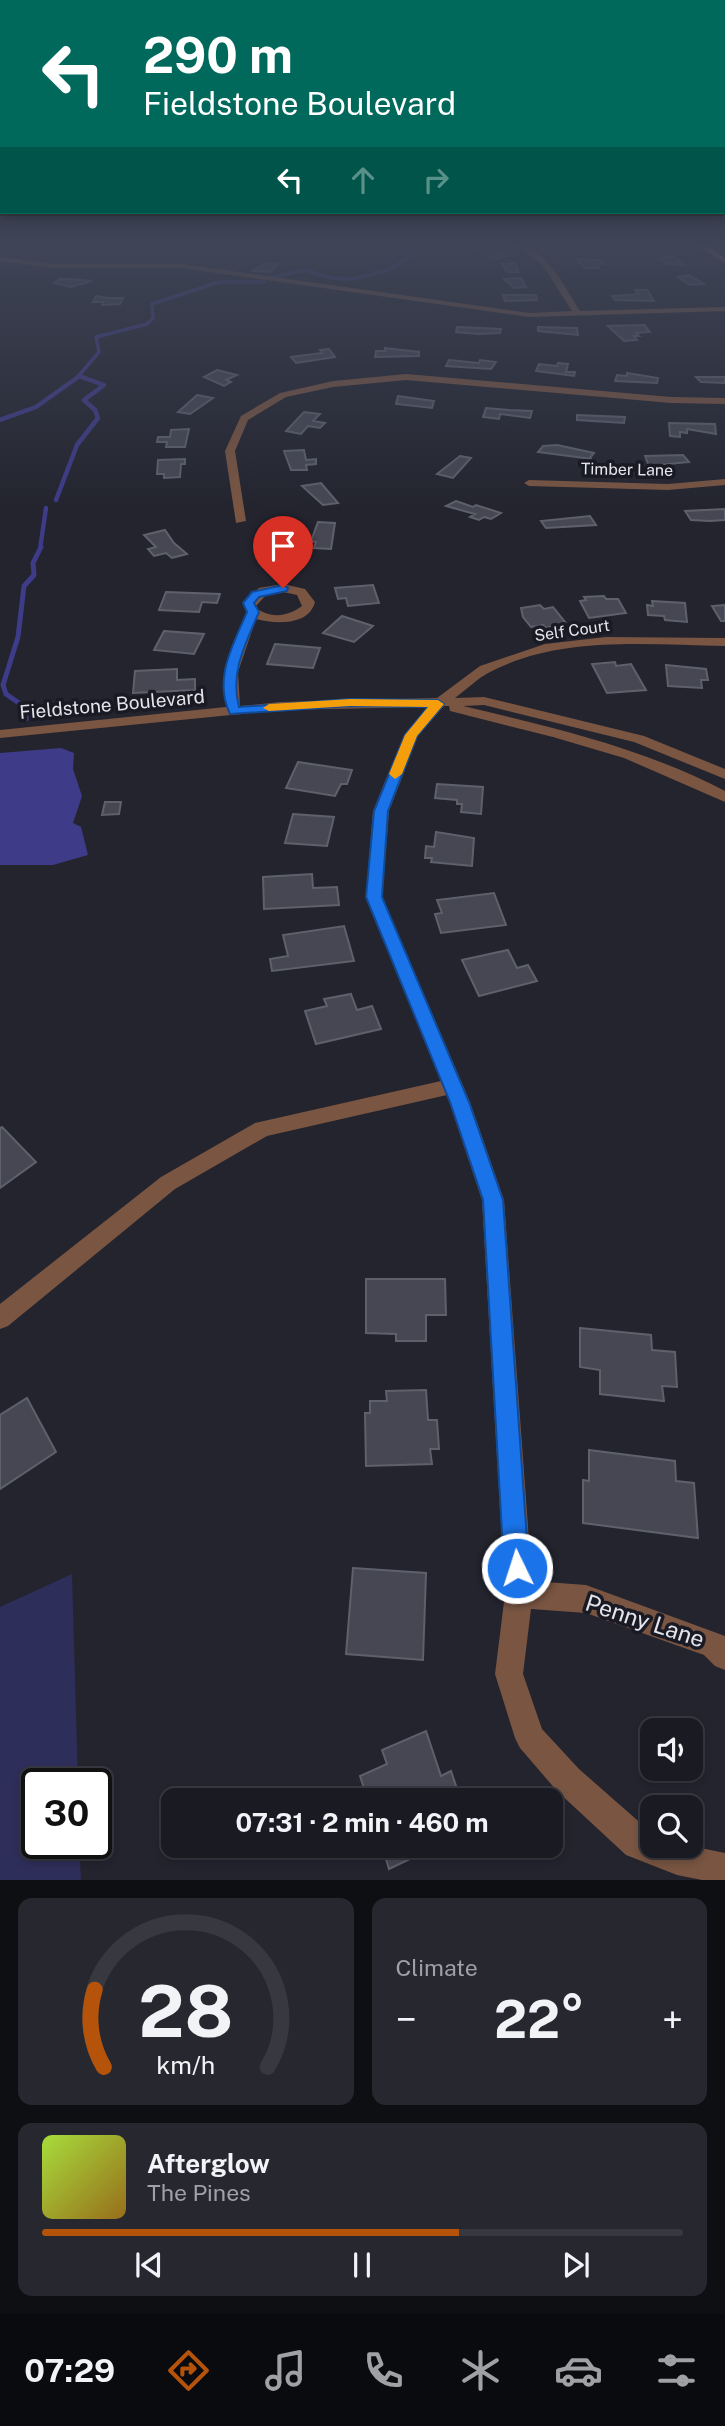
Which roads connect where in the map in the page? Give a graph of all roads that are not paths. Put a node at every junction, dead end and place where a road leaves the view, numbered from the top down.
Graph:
1 (725, 401) edge
2 (725, 482) edge
3 (529, 483) dead end
4 (240, 521) dead end
5 (253, 612) dead end
6 (725, 642) edge
7 (438, 704) junction
8 (234, 711) junction
9 (0, 734) edge
10 (725, 774) edge
11 (725, 797) edge
12 (452, 1086) junction
13 (4, 1307) edge
14 (519, 1594) junction
15 (725, 1656) edge
16 (725, 1869) edge

1 - 4 street
2 - 3 street, Timber Lane
5 - 8 street
6 - 7 street, Self Court
7 - 8 street, Fieldstone Boulevard
7 - 10 street, Fieldstone Boulevard
7 - 11 street, Fieldstone Boulevard
7 - 12 street
8 - 9 street, Fieldstone Boulevard
12 - 13 street
12 - 14 street
14 - 15 street, Penny Lane
14 - 16 street

